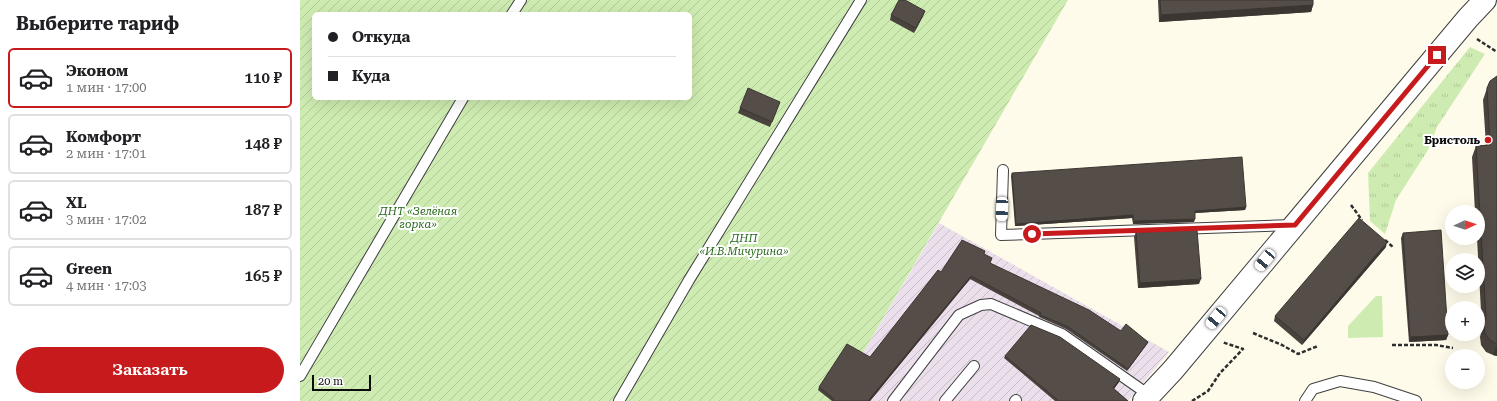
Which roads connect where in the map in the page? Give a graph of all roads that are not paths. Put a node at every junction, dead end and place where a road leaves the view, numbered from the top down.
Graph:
1 (520, 0) edge
2 (861, 0) edge
3 (1485, 0) edge
4 (513, 12) edge
5 (462, 100) edge
6 (1003, 170) dead end
7 (1295, 225) junction
8 (974, 366) dead end
9 (300, 376) edge
10 (1148, 399) edge
11 (619, 401) edge
12 (893, 401) edge
13 (945, 401) edge
14 (1305, 401) edge
15 (1416, 401) edge

1 - 4 lane
2 - 11 lane
3 - 7 street
5 - 9 lane
6 - 7 lane
7 - 10 street
8 - 13 lane
10 - 12 lane
14 - 15 lane

